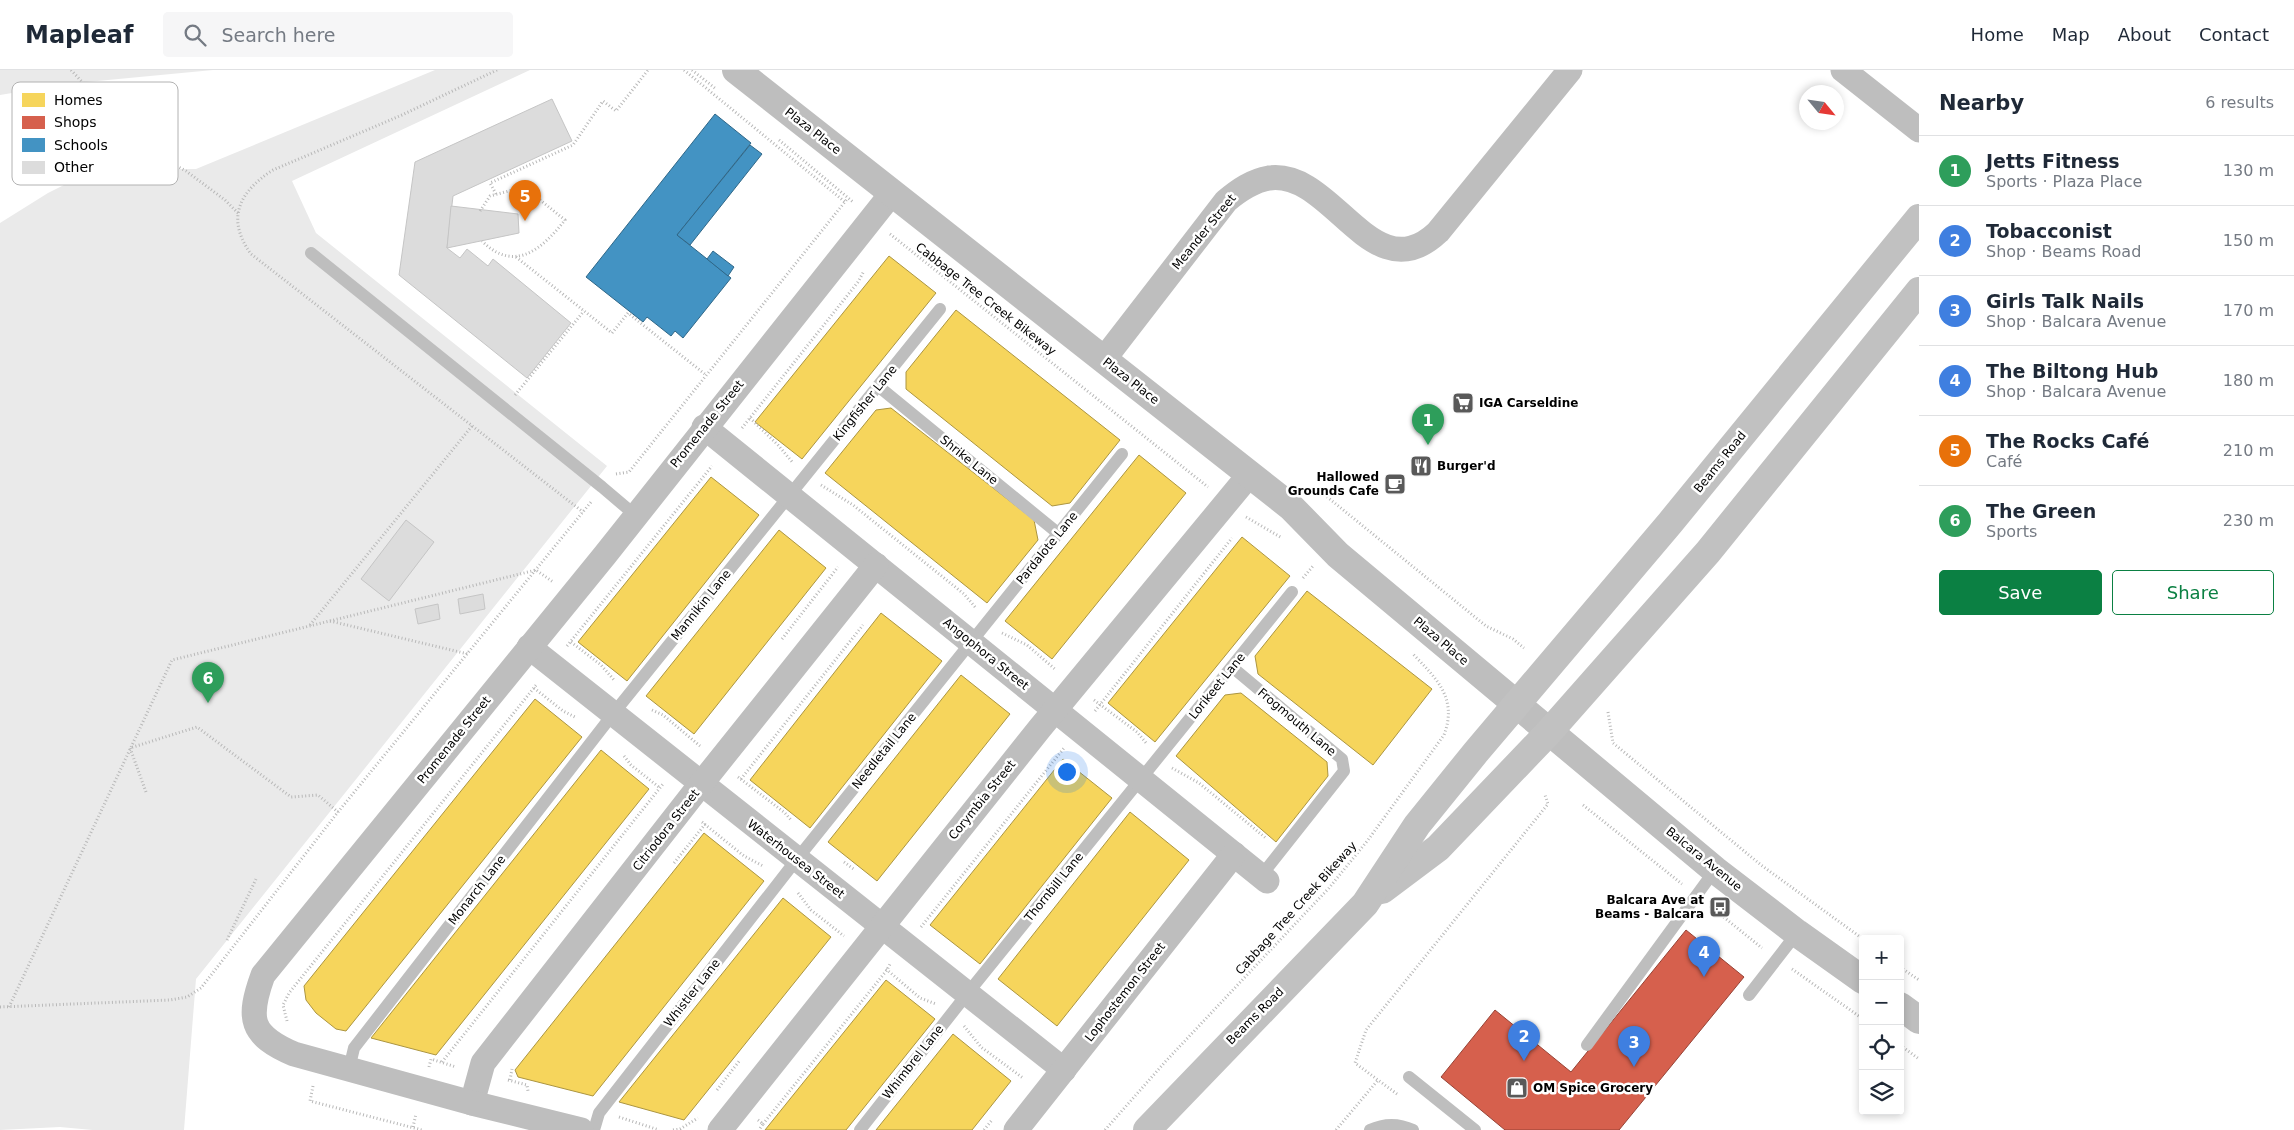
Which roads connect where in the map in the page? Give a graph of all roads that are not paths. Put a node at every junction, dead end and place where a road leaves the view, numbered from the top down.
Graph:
1 (736, 70) edge
2 (1570, 70) edge
3 (1843, 70) edge
4 (1919, 130) edge
5 (892, 193) junction
6 (1919, 218) edge
7 (312, 253) dead end
8 (1919, 291) edge
9 (940, 309) dead end
10 (1104, 360) junction
11 (878, 386) junction
12 (704, 427) junction
13 (1122, 454) dead end
14 (1250, 474) junction
15 (790, 496) junction
16 (635, 515) junction
17 (1059, 534) junction
18 (876, 566) junction
19 (1292, 592) dead end
20 (972, 643) junction
21 (529, 647) junction
22 (1232, 667) junction
23 (1517, 703) junction
24 (1055, 710) junction
25 (613, 714) junction
26 (1549, 732) junction
27 (1141, 779) junction
28 (701, 784) junction
29 (1234, 854) junction
30 (797, 859) junction
31 (1716, 870) junction
32 (1264, 879) joint
33 (1365, 904) junction
34 (881, 926) junction
35 (1797, 933) junction
36 (1859, 977) edge
37 (967, 994) junction
38 (1749, 995) dead end
39 (1904, 1009) edge
40 (1919, 1020) edge
41 (1587, 1045) dead end
42 (349, 1069) junction
43 (1064, 1070) junction
44 (1409, 1077) dead end
45 (472, 1103) junction
46 (581, 1130) edge
47 (594, 1130) edge
48 (720, 1130) edge
49 (860, 1130) edge
50 (1016, 1130) edge
51 (1147, 1130) edge
52 (1370, 1130) edge
53 (1413, 1130) edge
54 (1475, 1130) edge

1 - 5 street, Plaza Place
2 - 10 street, Meander Street
3 - 4 street
5 - 10 street, Plaza Place
5 - 12 street, Promenade Street
6 - 23 main road, Beams Road
7 - 16 lane
8 - 26 main road, Beams Road
9 - 11 lane, Kingfisher Lane
10 - 14 street, Plaza Place
11 - 15 lane, Kingfisher Lane
11 - 17 lane, Shrike Lane
12 - 15 street, Angophora Street
12 - 16 street, Promenade Street
13 - 17 lane, Pardalote Lane
14 - 23 street, Plaza Place
14 - 24 street, Corymbia Street
15 - 18 street, Angophora Street
15 - 25 lane, Mannikin Lane
16 - 21 street, Promenade Street
17 - 20 lane, Pardalote Lane
18 - 20 street, Angophora Street
18 - 28 street, Citriodora Street
19 - 22 lane, Lorikeet Lane
20 - 24 street, Angophora Street
20 - 30 lane, Needletail Lane
21 - 25 street, Waterhousea Street
21 - 42 street, Promenade Street
22 - 27 lane, Lorikeet Lane
22 - 32 lane, Frogmouth Lane
23 - 26 street
23 - 33 main road, Beams Road
24 - 27 street, Angophora Street
24 - 34 street, Corymbia Street
25 - 28 street, Waterhousea Street
25 - 42 lane, Monarch Lane
26 - 31 street, Balcara Avenue
26 - 33 main road, Beams Road
27 - 29 street, Angophora Street
27 - 37 lane, Thornbill Lane
28 - 30 street, Waterhousea Street
28 - 45 street, Citriodora Street
29 - 32 street, Angophora Street
29 - 43 street, Lophostemon Street
30 - 34 street, Waterhousea Street
30 - 47 lane, Whistler Lane
31 - 35 street, Balcara Avenue
31 - 41 lane
33 - 51 main road, Beams Road
34 - 37 street, Waterhousea Street
34 - 48 street, Corymbia Street
35 - 36 street, Balcara Avenue
35 - 38 lane
37 - 43 street, Waterhousea Street
37 - 49 lane, Whimbrel Lane
39 - 40 street
42 - 45 street, Promenade Street
43 - 50 street, Lophostemon Street
44 - 54 lane
45 - 46 street, Promenade Street
52 - 53 lane

